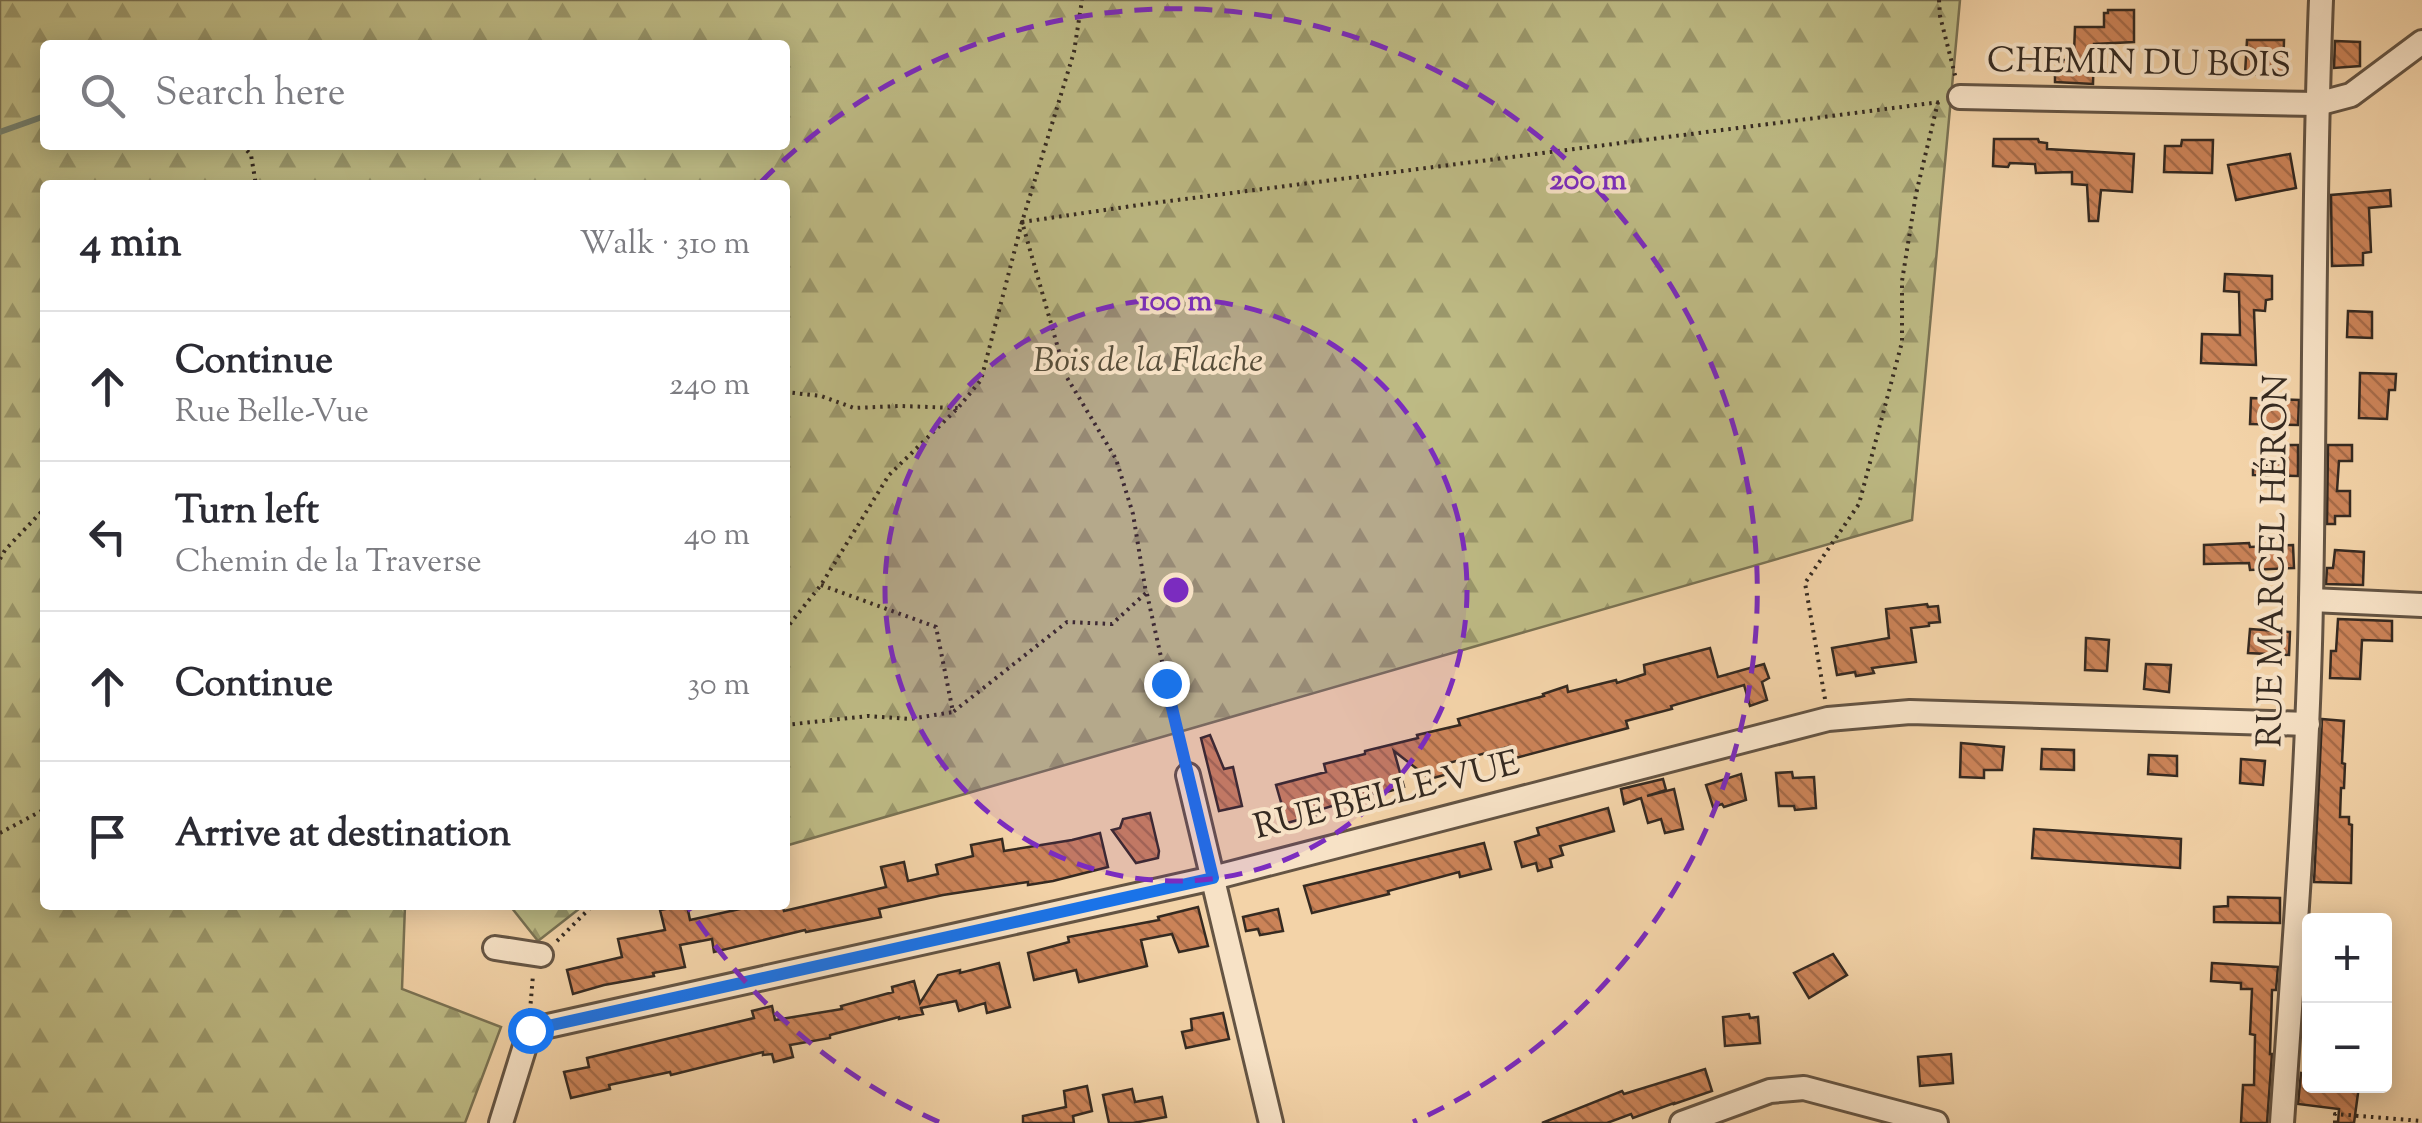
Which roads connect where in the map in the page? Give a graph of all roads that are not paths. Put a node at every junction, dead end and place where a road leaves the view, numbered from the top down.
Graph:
1 (2321, 0) edge
2 (2422, 42) edge
3 (1949, 100) road end
4 (2317, 104) junction
5 (2312, 600) junction
6 (2422, 605) edge
7 (2308, 724) junction
8 (1188, 775) road end
9 (1213, 878) junction
10 (494, 948) dead end
11 (541, 956) dead end
12 (501, 1123) edge
13 (1271, 1123) edge
14 (1682, 1123) edge
15 (1936, 1123) edge
16 (2282, 1123) edge

1 - 4 street, RUE MARCEL HÉRON
2 - 4 street
3 - 4 street, CHEMIN DU BOIS
4 - 5 street, RUE MARCEL HÉRON
5 - 6 street
5 - 7 street, RUE MARCEL HÉRON
7 - 9 street, RUE BELLE-VUE
7 - 16 street, RUE MARCEL HÉRON
8 - 9 street
9 - 12 street, RUE BELLE-VUE
9 - 13 street
10 - 11 street
14 - 15 street

